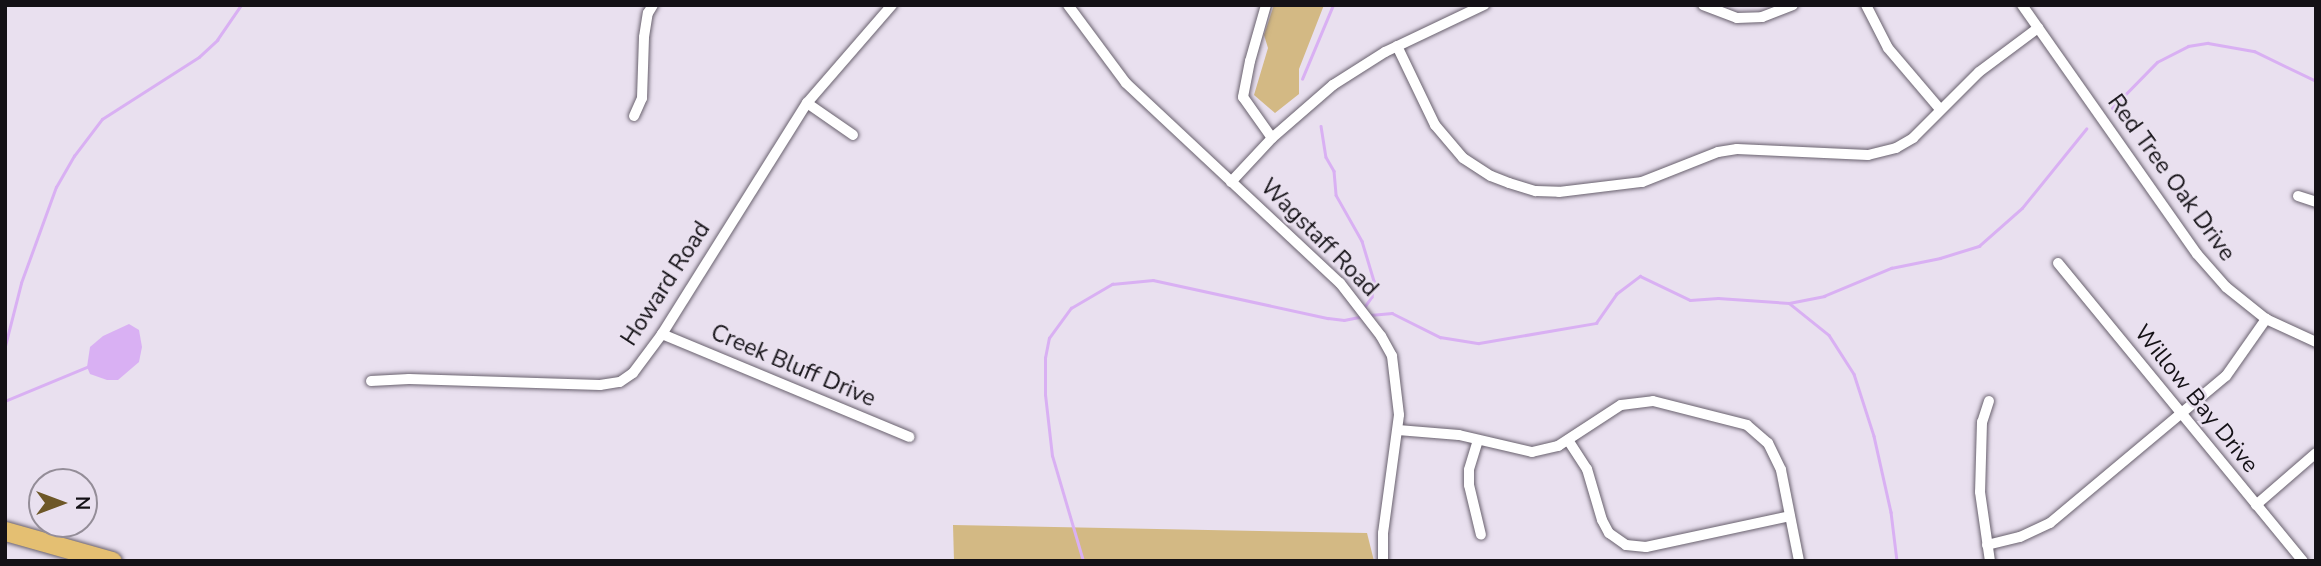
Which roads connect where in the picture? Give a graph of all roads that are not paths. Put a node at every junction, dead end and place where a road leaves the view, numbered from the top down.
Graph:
1 (653, 5) edge
2 (892, 5) edge
3 (1069, 5) edge
4 (1266, 5) edge
5 (1484, 5) edge
6 (1703, 5) edge
7 (1793, 5) edge
8 (1866, 5) edge
9 (2022, 5) edge
10 (2038, 29) junction
11 (1396, 46) junction
12 (807, 103) junction
13 (1940, 110) junction
14 (634, 116) dead end
15 (853, 135) dead end
16 (1272, 138) junction
17 (1231, 182) junction
18 (2298, 196) dead end
19 (2316, 202) edge
20 (2058, 262) dead end
21 (2266, 319) junction
22 (662, 334) junction
23 (2316, 342) edge
24 (371, 381) dead end
25 (1989, 401) dead end
26 (2180, 413) junction
27 (1398, 430) junction
28 (908, 437) dead end
29 (1478, 440) junction
30 (1568, 440) junction
31 (2316, 453) edge
32 (2256, 505) junction
33 (1790, 516) junction
34 (5, 531) edge
35 (1481, 535) dead end
36 (1987, 545) junction
37 (112, 561) edge
38 (1383, 561) edge
39 (1799, 561) edge
40 (1990, 561) edge
41 (2303, 561) edge

1 - 14 street
2 - 12 street, Howard Road
3 - 17 street, Wagstaff Road
4 - 16 street
5 - 11 street
6 - 7 street
8 - 13 street
9 - 10 street, Red Tree Oak Drive
10 - 13 street
10 - 21 street, Red Tree Oak Drive
11 - 13 street
11 - 16 street
12 - 15 street
12 - 22 street, Howard Road
16 - 17 street
17 - 27 street, Wagstaff Road
18 - 19 street
20 - 26 street, Willow Bay Drive
21 - 23 street, Red Tree Oak Drive
21 - 26 street
22 - 24 street, Howard Road
22 - 28 street, Creek Bluff Drive
25 - 36 street
26 - 32 street, Willow Bay Drive
26 - 36 street
27 - 29 street
27 - 38 street, Wagstaff Road
29 - 30 street
29 - 35 street
30 - 33 street
30 - 33 street
31 - 32 street
32 - 41 street, Willow Bay Drive
33 - 39 street
34 - 37 highway
36 - 40 street

